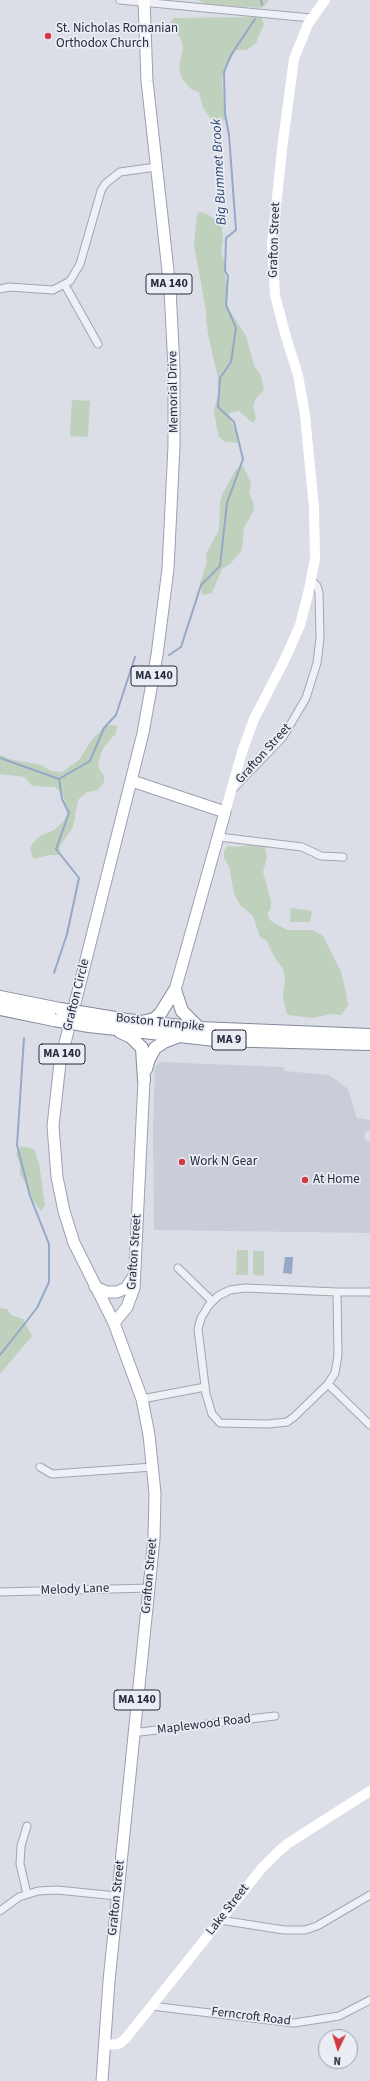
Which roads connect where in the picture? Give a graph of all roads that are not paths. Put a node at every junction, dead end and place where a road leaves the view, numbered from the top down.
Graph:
1 (120, 0) edge
2 (325, 0) edge
3 (144, 1) edge
4 (311, 18) junction
5 (156, 167) junction
6 (65, 285) junction
7 (0, 289) edge
8 (98, 344) dead end
9 (311, 580) junction
10 (132, 781) junction
11 (232, 790) junction
12 (225, 812) junction
13 (219, 837) junction
14 (343, 857) dead end
15 (175, 990) junction
16 (0, 997) edge
17 (0, 1009) edge
18 (90, 1020) junction
19 (142, 1022) junction
20 (199, 1028) junction
21 (118, 1030) junction
22 (370, 1035) edge
23 (178, 1036) junction
24 (370, 1044) edge
25 (144, 1080) junction
26 (178, 1268) dead end
27 (135, 1274) junction
28 (96, 1287) junction
29 (337, 1292) junction
30 (370, 1292) edge
31 (212, 1302) junction
32 (114, 1323) junction
33 (328, 1384) junction
34 (205, 1388) junction
35 (142, 1399) junction
36 (370, 1425) edge
37 (40, 1467) dead end
38 (153, 1467) junction
39 (149, 1588) junction
40 (0, 1592) edge
41 (275, 1716) dead end
42 (134, 1731) junction
43 (370, 1791) edge
44 (27, 1826) dead end
45 (27, 1894) junction
46 (370, 1895) edge
47 (117, 1896) junction
48 (0, 1910) edge
49 (220, 1920) junction
50 (370, 2000) edge
51 (152, 2006) junction
52 (105, 2045) junction
53 (102, 2081) edge

1 - 3 street
2 - 4 street, Grafton Street
3 - 4 street
3 - 5 main road, Memorial Drive / MA 140
4 - 9 street, Grafton Street
5 - 6 street
5 - 10 main road, Memorial Drive / MA 140
6 - 7 street
6 - 8 street
9 - 11 street, Grafton Street
9 - 11 street, Grafton Street
10 - 12 main road
10 - 28 main road, Grafton Circle / MA 140
11 - 12 street, Grafton Street
12 - 13 main road, Grafton Street
13 - 14 street
13 - 15 main road, Grafton Street
15 - 19 highway
15 - 20 highway
16 - 18 highway, Boston Turnpike / MA 9, bridge
17 - 18 highway, Boston Turnpike / MA 9, bridge
18 - 19 highway, Boston Turnpike / MA 9
18 - 21 highway, Boston Turnpike / MA 9
19 - 20 highway, Boston Turnpike / MA 9
20 - 22 highway, Boston Turnpike / MA 9
21 - 23 highway, Boston Turnpike / MA 9
21 - 25 highway
23 - 24 highway, Boston Turnpike / MA 9
23 - 25 highway
25 - 27 main road, Grafton Street
26 - 31 street
27 - 28 main road
27 - 32 main road, Grafton Street
28 - 32 main road, Grafton Circle / MA 140
29 - 30 street
29 - 31 street
29 - 33 street
31 - 34 street
32 - 35 main road, Grafton Street / MA 140
33 - 34 street
33 - 36 street
34 - 35 street
35 - 38 main road, Grafton Street / MA 140
37 - 38 street
38 - 39 main road, Grafton Street / MA 140
39 - 40 street, Melody Lane
39 - 42 main road, Grafton Street / MA 140
41 - 42 street, Maplewood Road
42 - 47 main road, Grafton Street / MA 140
43 - 49 street, Lake Street
44 - 45 street
45 - 47 street
45 - 48 street
46 - 49 street
47 - 52 main road, Grafton Street / MA 140
49 - 51 street, Lake Street
50 - 51 street, Ferncroft Road
51 - 52 street, Lake Street
52 - 53 main road, Grafton Street / MA 140

